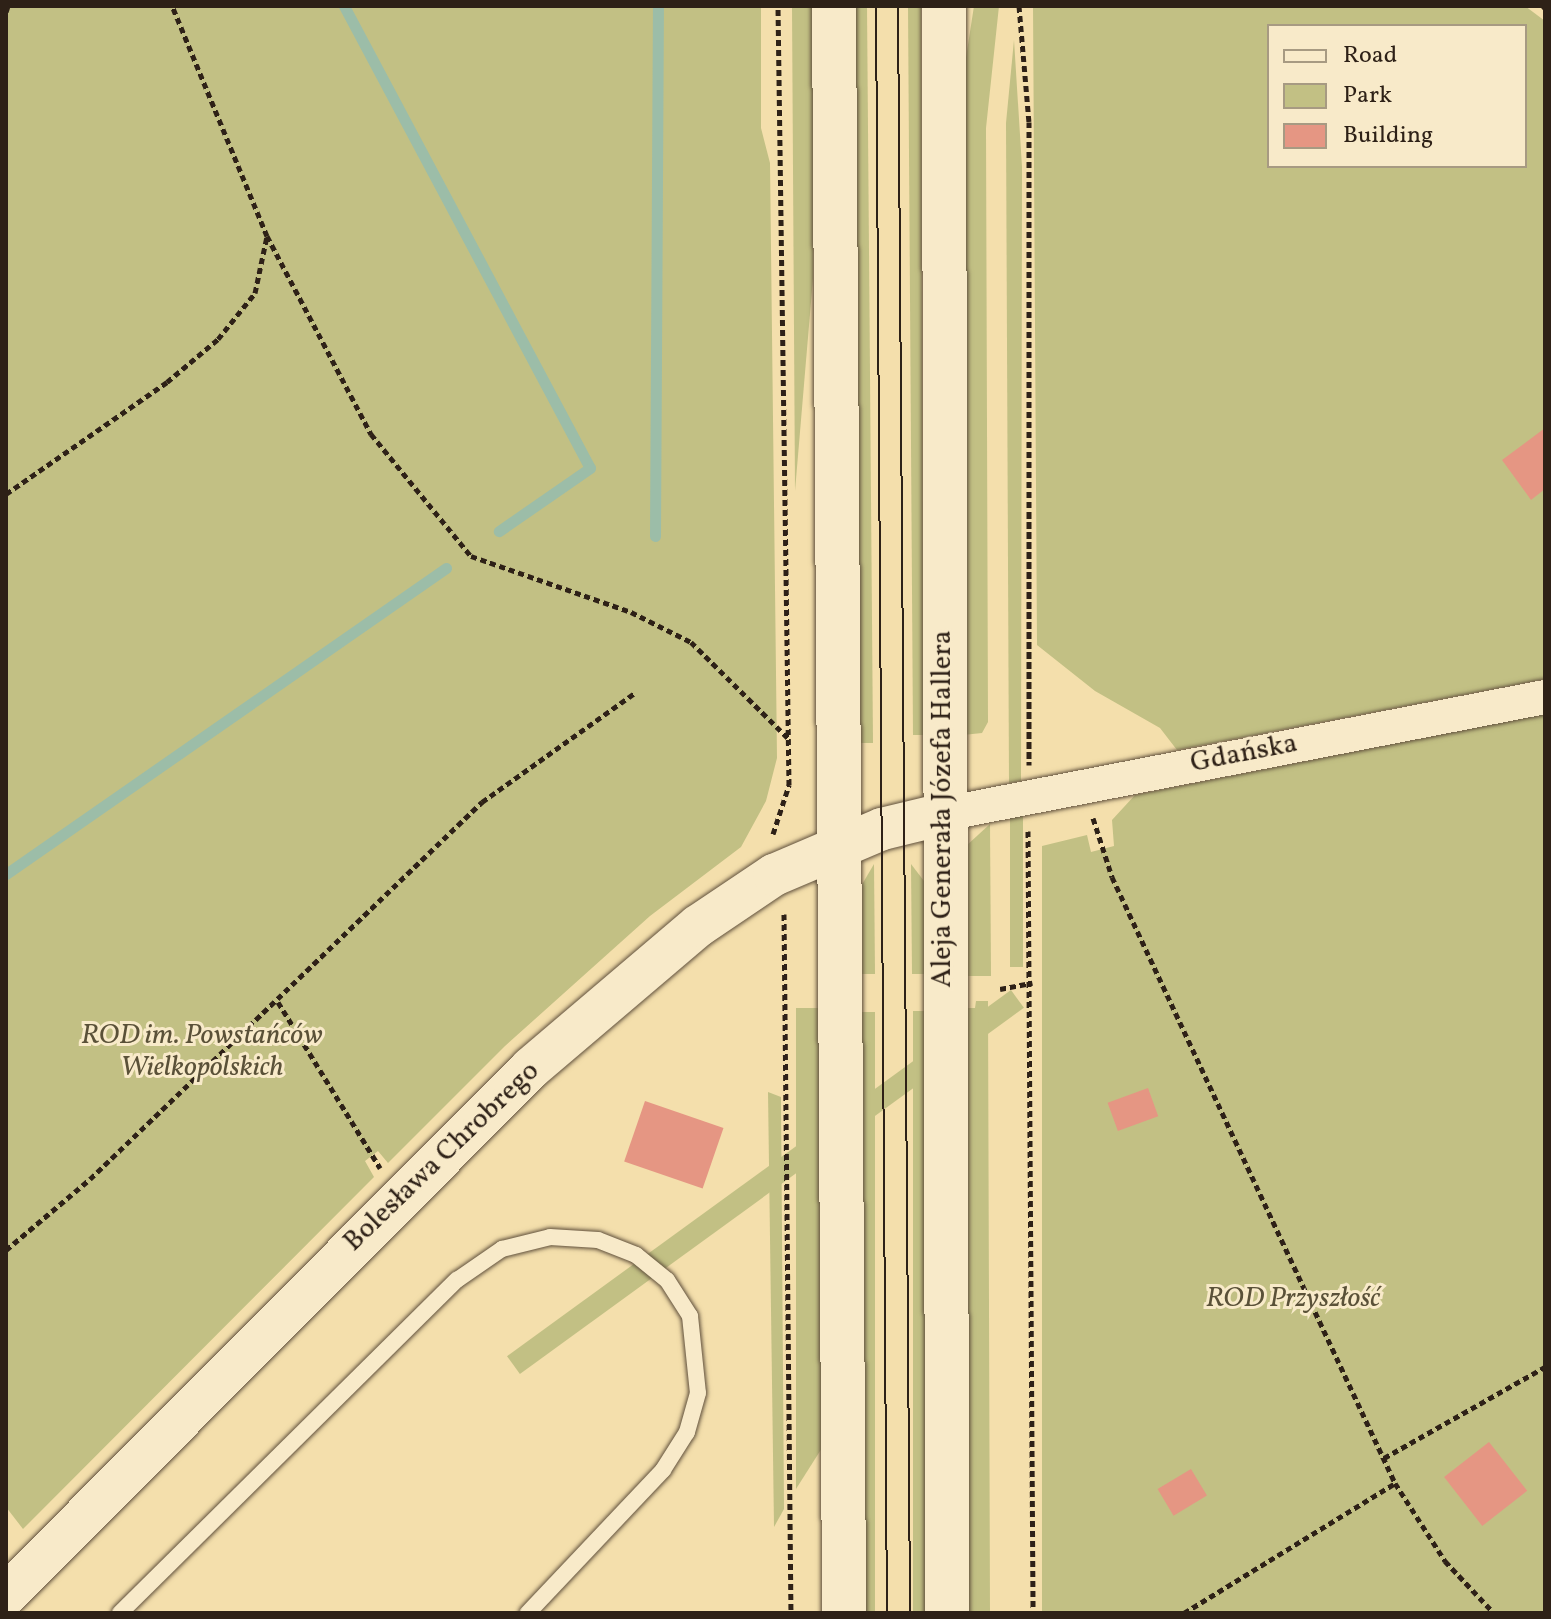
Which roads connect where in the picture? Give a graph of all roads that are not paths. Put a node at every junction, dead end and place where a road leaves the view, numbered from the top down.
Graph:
1 (834, 6) edge
2 (944, 6) edge
3 (1545, 697) edge
4 (944, 814) junction
5 (839, 846) junction
6 (547, 1593) junction
7 (6, 1595) edge
8 (120, 1613) edge
9 (528, 1613) edge
10 (547, 1613) edge
11 (844, 1613) edge
12 (947, 1613) edge

1 - 5 main road
2 - 4 main road, Aleja Generała Józefa Hallera
3 - 4 street, Gdańska
4 - 5 street, Bolesława Chrobrego
4 - 12 main road, Aleja Generała Józefa Hallera
5 - 7 street, Bolesława Chrobrego
5 - 11 main road
6 - 8 lane
6 - 9 lane
6 - 10 lane

